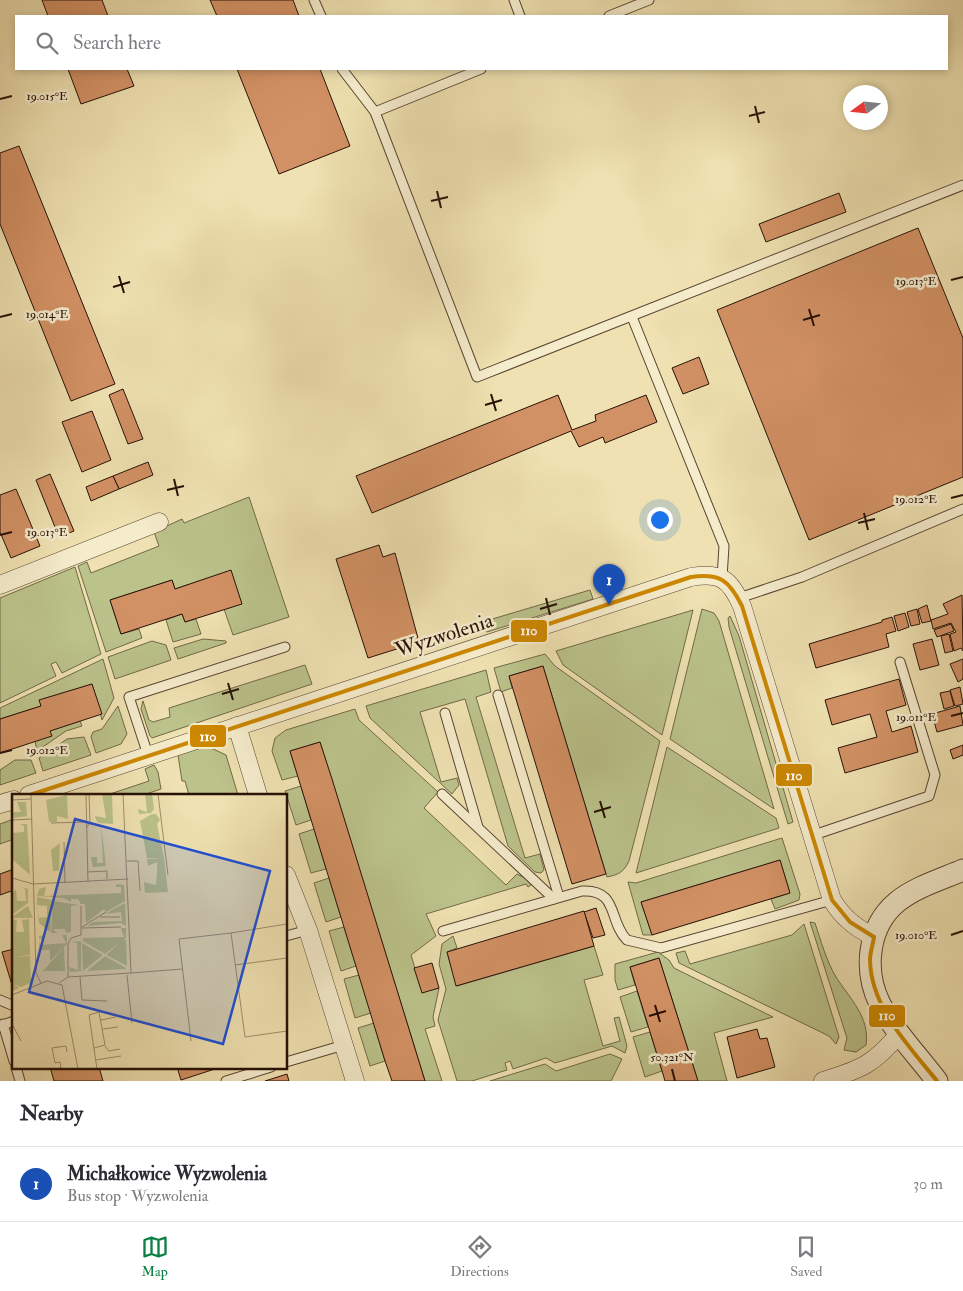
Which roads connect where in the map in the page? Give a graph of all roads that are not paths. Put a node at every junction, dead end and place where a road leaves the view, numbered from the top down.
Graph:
1 (314, 0) edge
2 (514, 0) edge
3 (649, 0) edge
4 (321, 15) edge
5 (520, 15) edge
6 (612, 15) edge
7 (343, 70) edge
8 (479, 70) edge
9 (375, 112) junction
10 (963, 185) edge
11 (632, 317) junction
12 (963, 509) edge
13 (159, 522) dead end
14 (722, 578) junction
15 (0, 585) edge
16 (739, 598) junction
17 (285, 647) dead end
18 (900, 662) dead end
19 (498, 695) dead end
20 (445, 713) dead end
21 (237, 726) junction
22 (148, 755) junction
23 (32, 794) edge
24 (258, 794) edge
25 (442, 794) dead end
26 (478, 827) junction
27 (812, 836) junction
28 (963, 870) edge
29 (288, 880) edge
30 (556, 898) junction
31 (832, 900) junction
32 (308, 930) junction
33 (443, 931) dead end
34 (288, 935) edge
35 (874, 937) junction
36 (0, 1000) edge
37 (12, 1005) edge
38 (2, 1025) edge
39 (900, 1033) junction
40 (344, 1045) junction
41 (12, 1055) edge
42 (288, 1061) edge
43 (16, 1068) edge
44 (268, 1068) edge
45 (20, 1081) edge
46 (226, 1081) edge
47 (355, 1081) edge
48 (823, 1081) edge
49 (937, 1081) edge

1 - 4 lane
2 - 5 lane
3 - 6 lane
7 - 9 lane
8 - 9 lane
9 - 11 lane
10 - 11 lane
11 - 14 lane
12 - 16 lane
13 - 15 street
14 - 16 street
14 - 21 street, Wyzwolenia
16 - 27 street
17 - 22 lane
18 - 27 lane
19 - 30 lane
20 - 26 lane
21 - 22 street, Wyzwolenia
21 - 24 street
22 - 23 street, Wyzwolenia
25 - 26 lane
26 - 30 lane
27 - 31 street
28 - 35 street
29 - 32 street
30 - 31 lane
30 - 33 lane
31 - 35 street
32 - 34 lane
32 - 40 street
35 - 39 street
36 - 37 lane
38 - 41 lane
39 - 48 street
39 - 49 street
40 - 42 lane
40 - 47 street
43 - 45 lane
44 - 46 lane

